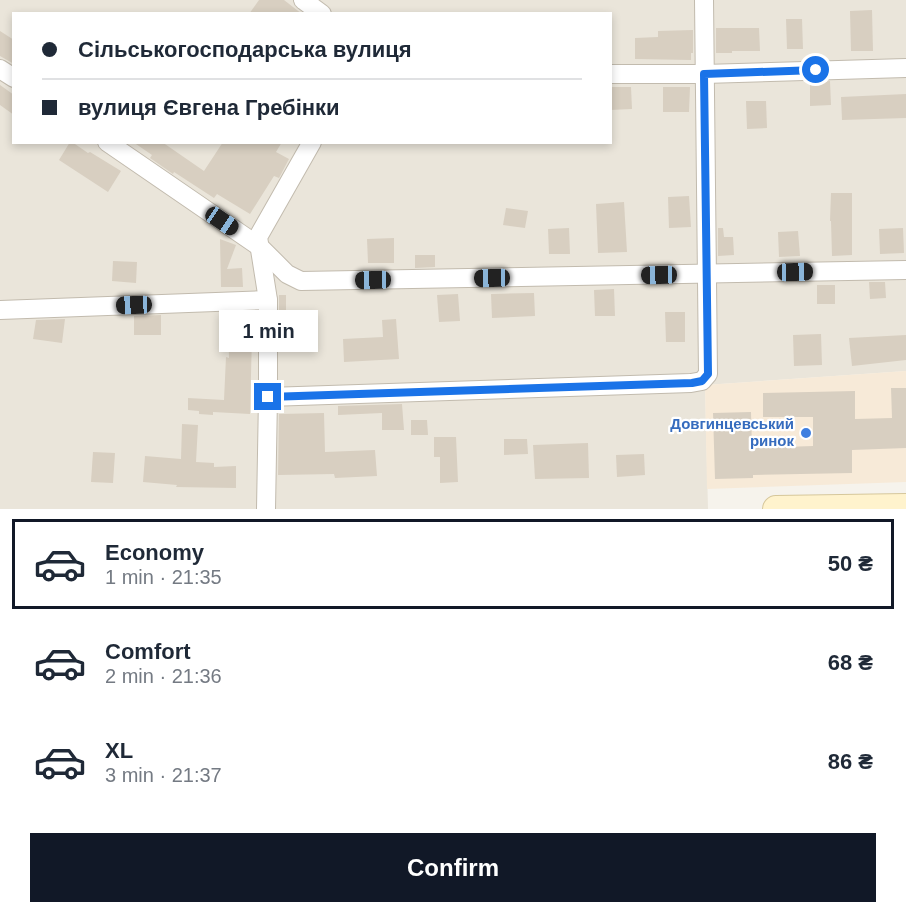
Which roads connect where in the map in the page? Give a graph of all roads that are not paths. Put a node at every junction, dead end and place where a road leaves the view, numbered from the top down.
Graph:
1 (303, 0) edge
2 (704, 0) edge
3 (319, 12) edge
4 (906, 68) edge
5 (612, 74) edge
6 (704, 74) junction
7 (110, 144) edge
8 (311, 144) edge
9 (260, 247) junction
10 (906, 270) edge
11 (707, 274) junction
12 (268, 300) junction
13 (0, 310) edge
14 (268, 397) junction
15 (906, 507) edge
16 (266, 509) edge
17 (776, 509) edge

1 - 3 street
2 - 6 street
4 - 6 street
5 - 6 street
6 - 11 street
7 - 9 street
8 - 9 street
9 - 11 street
9 - 12 street
10 - 11 street
11 - 14 street
12 - 13 street
12 - 14 street
14 - 16 street
15 - 17 main road

